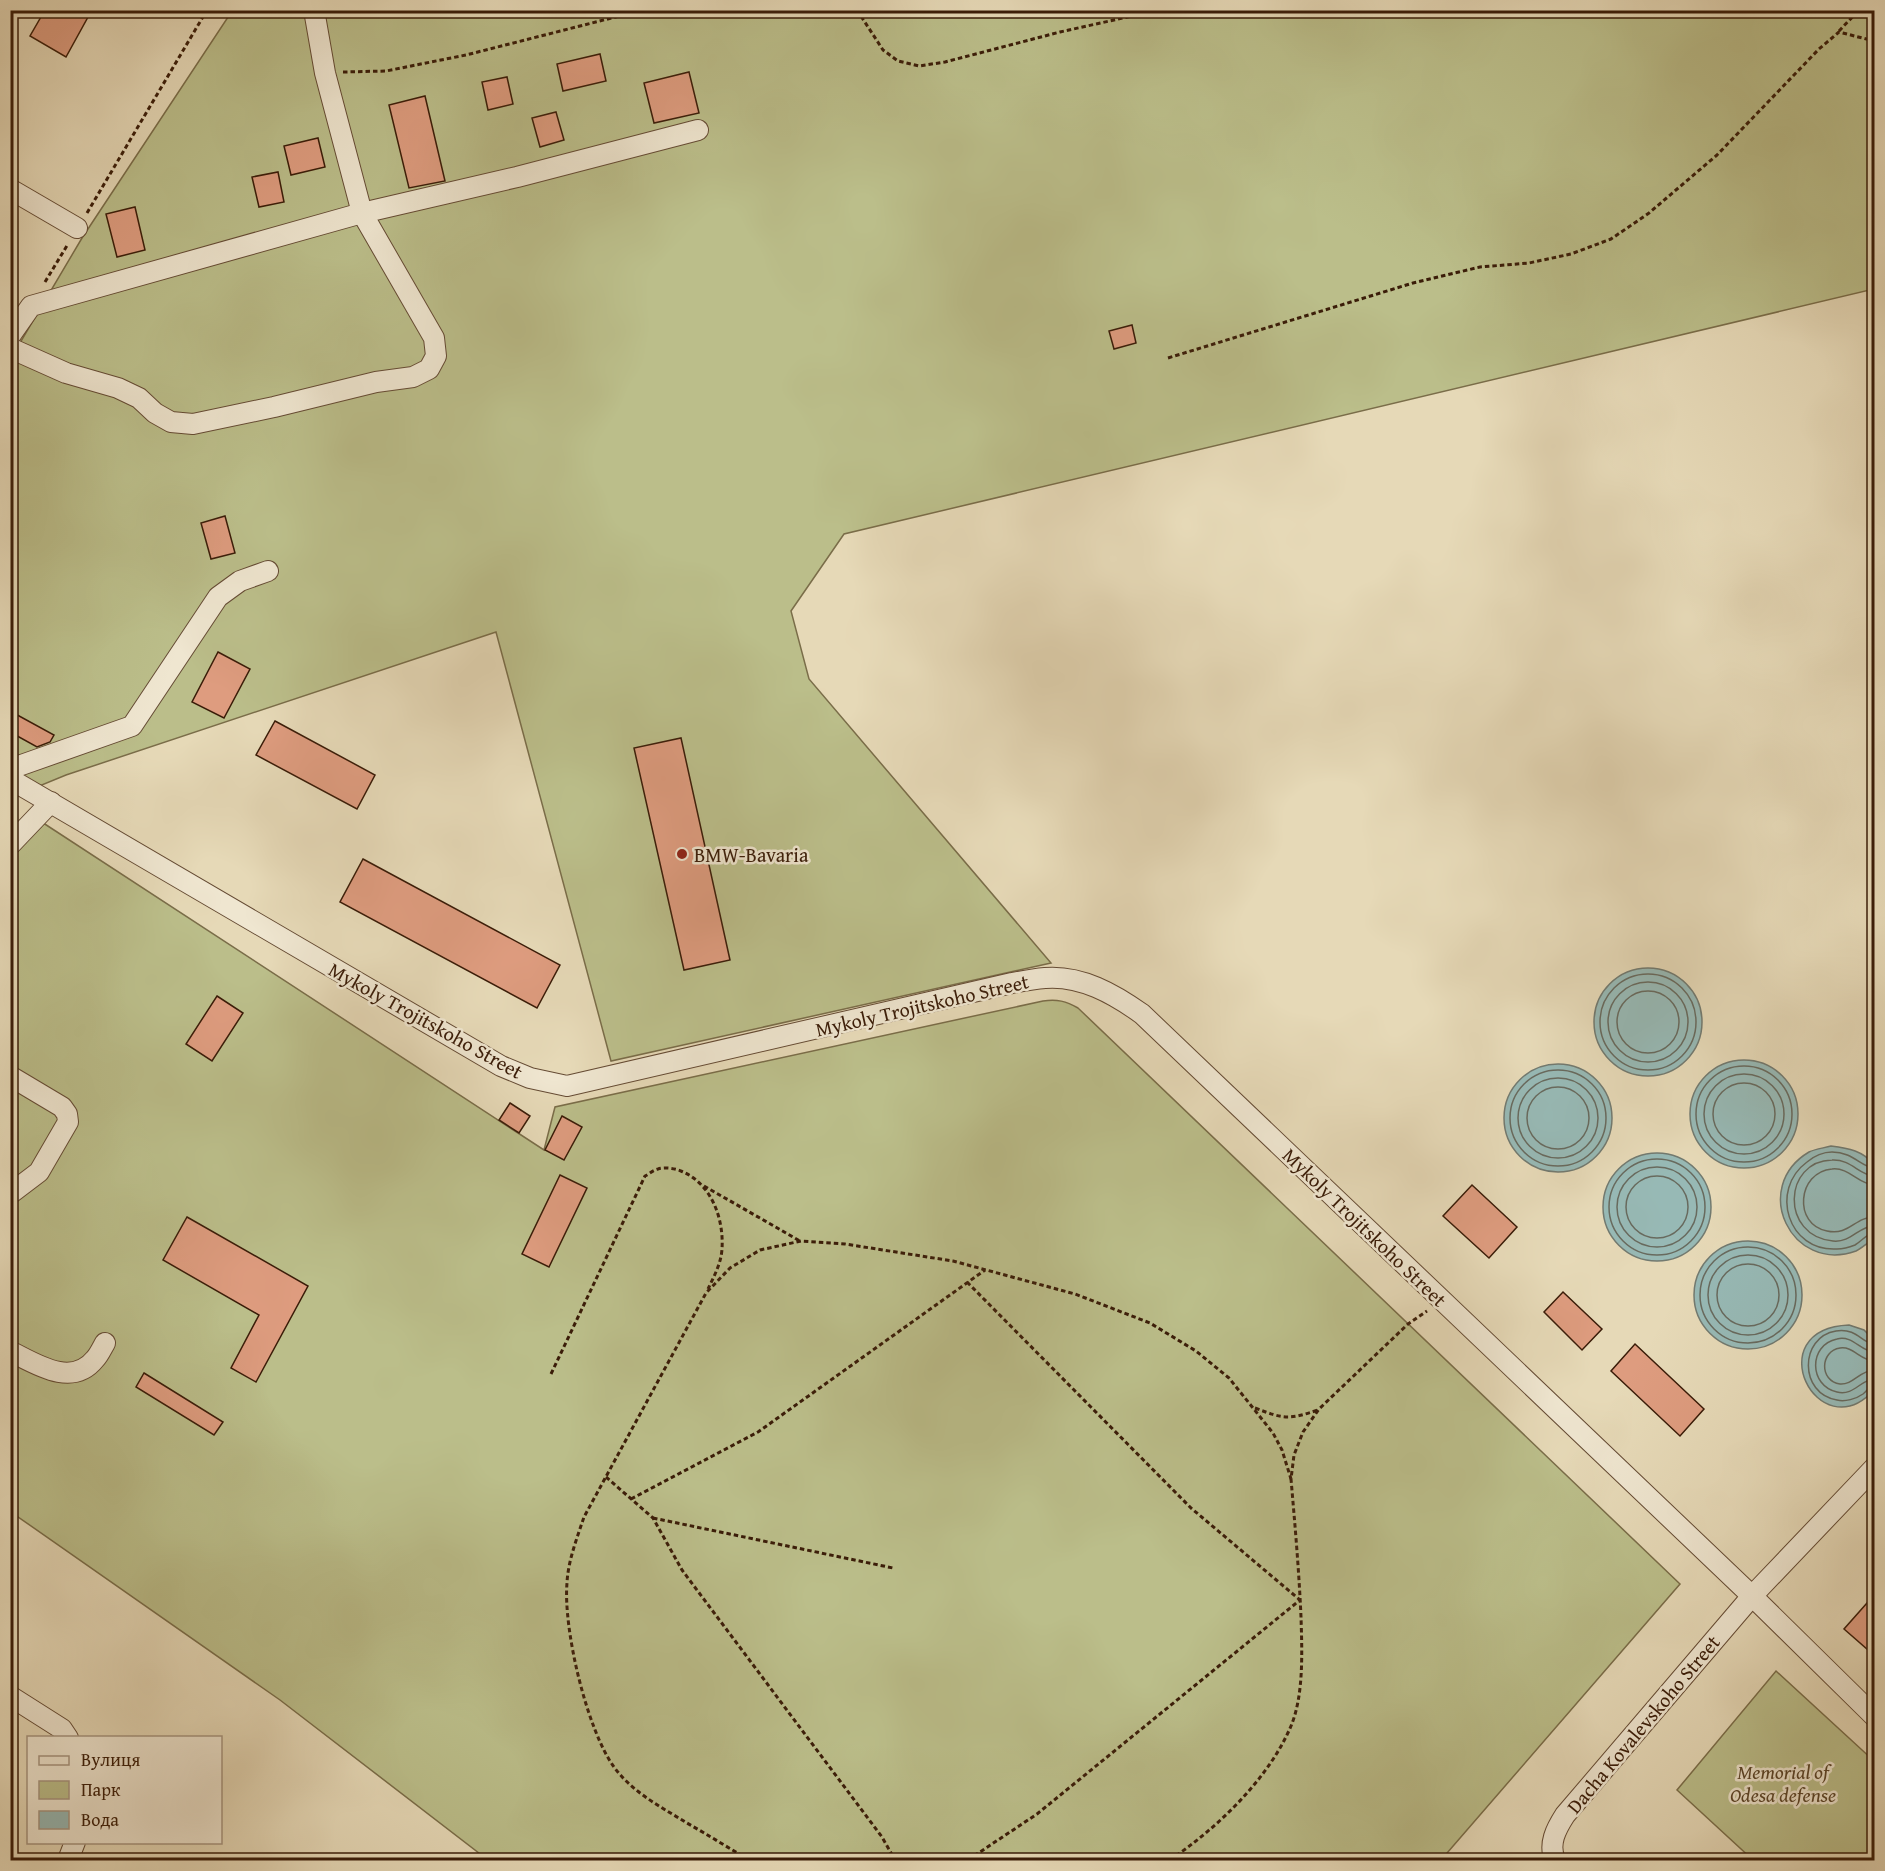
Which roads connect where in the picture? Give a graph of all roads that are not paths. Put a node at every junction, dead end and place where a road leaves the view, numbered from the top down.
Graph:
1 (314, 10) edge
2 (698, 130) dead end
3 (10, 189) edge
4 (362, 213) junction
5 (77, 228) road end
6 (10, 336) edge
7 (10, 348) edge
8 (268, 571) dead end
9 (10, 769) edge
10 (10, 779) edge
11 (51, 802) junction
12 (10, 845) edge
13 (10, 1076) edge
14 (10, 1194) edge
15 (105, 1343) dead end
16 (10, 1351) edge
17 (1875, 1468) edge
18 (1752, 1596) junction
19 (10, 1696) edge
20 (1875, 1716) edge
21 (67, 1736) edge
22 (74, 1844) edge
23 (68, 1860) edge
24 (1555, 1860) edge

1 - 4 street
2 - 4 street
3 - 5 street
4 - 6 street
4 - 7 street
8 - 9 street
10 - 11 street, Mykoly Trojitskoho Street
11 - 12 street
11 - 18 street, Mykoly Trojitskoho Street
13 - 14 street
15 - 16 street
17 - 18 street, Dacha Kovalevskoho Street
18 - 20 street, Mykoly Trojitskoho Street
18 - 24 street, Dacha Kovalevskoho Street
19 - 21 street
22 - 23 street

